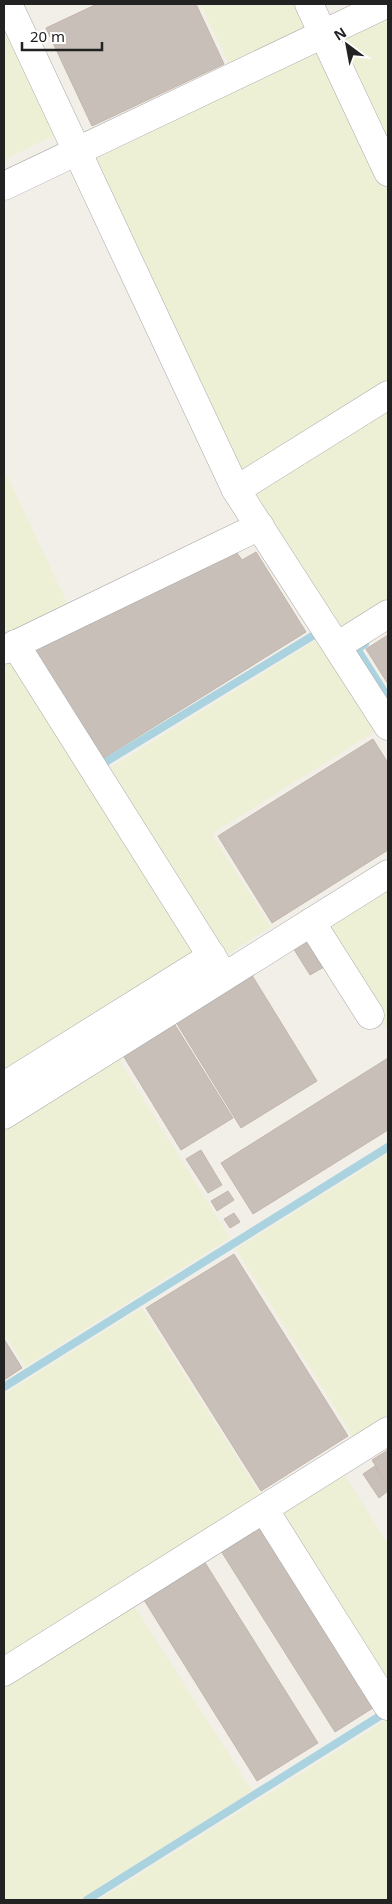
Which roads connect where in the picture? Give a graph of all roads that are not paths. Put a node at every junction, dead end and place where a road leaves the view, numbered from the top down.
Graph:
1 (9, 4) edge
2 (309, 4) edge
3 (386, 4) edge
4 (324, 35) junction
5 (74, 143) junction
6 (4, 167) edge
7 (388, 172) edge
8 (4, 186) edge
9 (388, 395) edge
10 (236, 490) junction
11 (260, 526) junction
12 (388, 614) edge
13 (337, 646) junction
14 (10, 647) edge
15 (388, 726) edge
16 (388, 874) edge
17 (311, 922) junction
18 (218, 966) junction
19 (370, 1015) dead end
20 (4, 1086) edge
21 (4, 1115) edge
22 (388, 1431) edge
23 (264, 1509) junction
24 (4, 1672) edge
25 (388, 1706) edge

1 - 5 street
2 - 4 street
3 - 4 street
4 - 5 street
4 - 7 street
5 - 6 street
5 - 8 street
5 - 10 street
9 - 10 street
10 - 11 street
11 - 13 street
11 - 14 street
12 - 13 street
13 - 15 street
14 - 18 street
16 - 17 street
17 - 18 street
17 - 19 street
18 - 20 street
18 - 21 street
22 - 23 street
23 - 24 street
23 - 25 street

